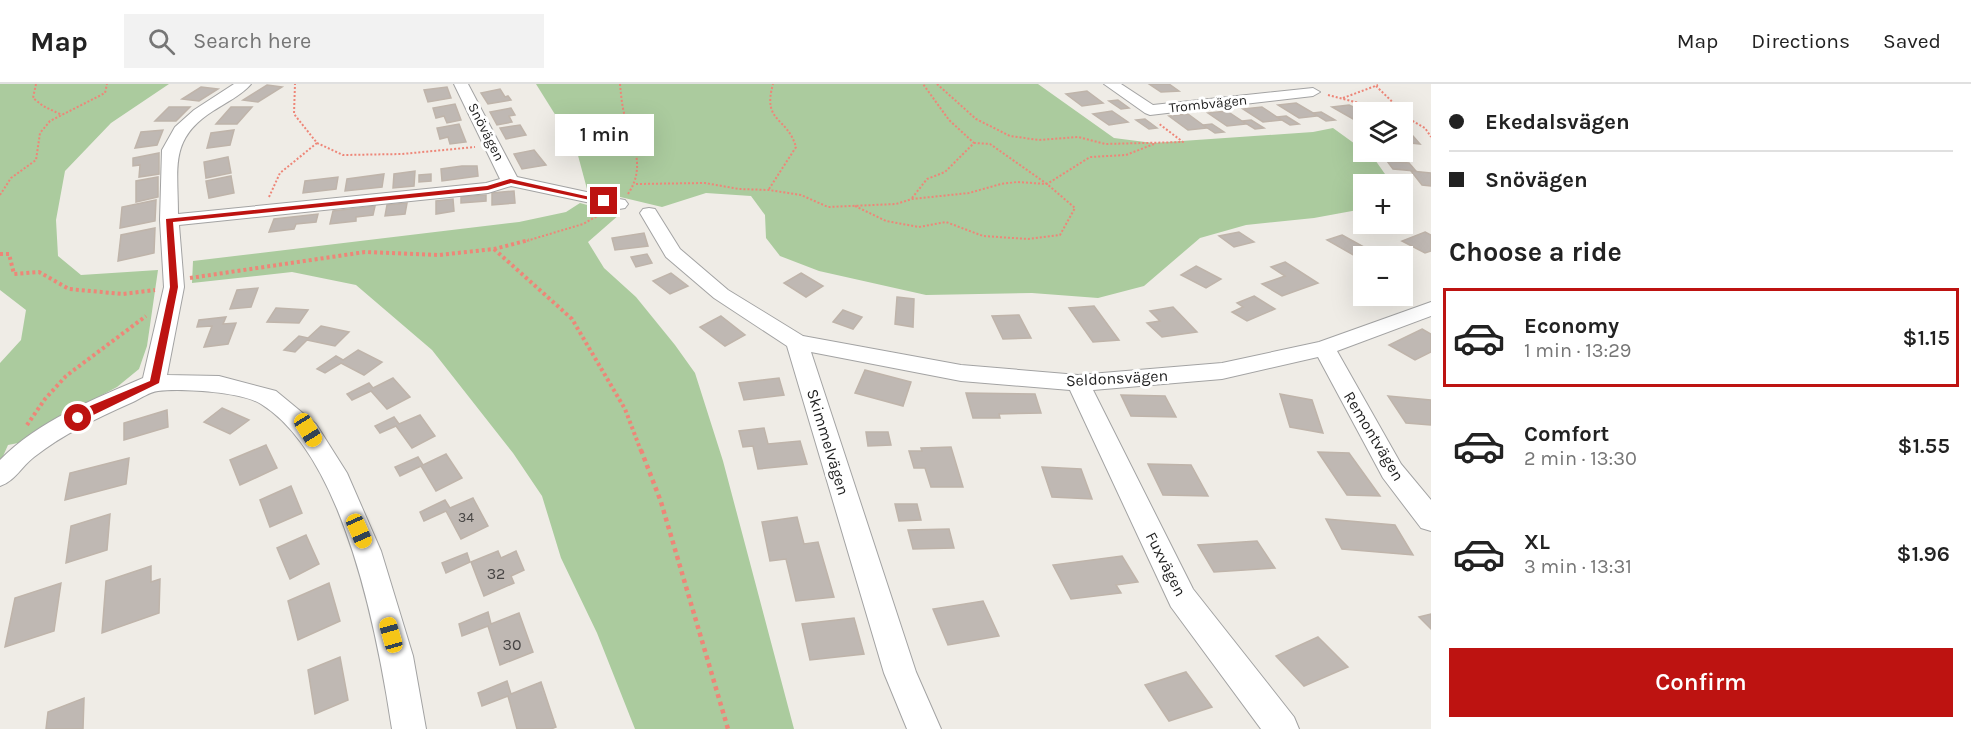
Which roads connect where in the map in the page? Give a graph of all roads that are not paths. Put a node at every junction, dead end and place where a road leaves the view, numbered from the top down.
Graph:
1 (244, 84) edge
2 (461, 84) edge
3 (1111, 84) edge
4 (1306, 88) edge
5 (510, 181) junction
6 (620, 204) road end
7 (649, 213) dead end
8 (169, 220) junction
9 (1431, 309) edge
10 (797, 342) junction
11 (1324, 348) junction
12 (154, 383) junction
13 (1078, 383) junction
14 (0, 477) edge
15 (1431, 520) edge
16 (409, 729) edge
17 (924, 729) edge
18 (1282, 729) edge

1 - 8 street
2 - 5 street, Snövägen
3 - 4 street, Trombvägen
5 - 6 street, Snövägen
5 - 8 street, Snövägen
7 - 10 street
8 - 12 street
9 - 11 street, Seldonsvägen
10 - 13 street, Seldonsvägen
10 - 17 street, Skimmelvägen
11 - 13 street, Seldonsvägen
11 - 15 street, Remontvägen
12 - 14 street
12 - 16 street
13 - 18 street, Fuxvägen

